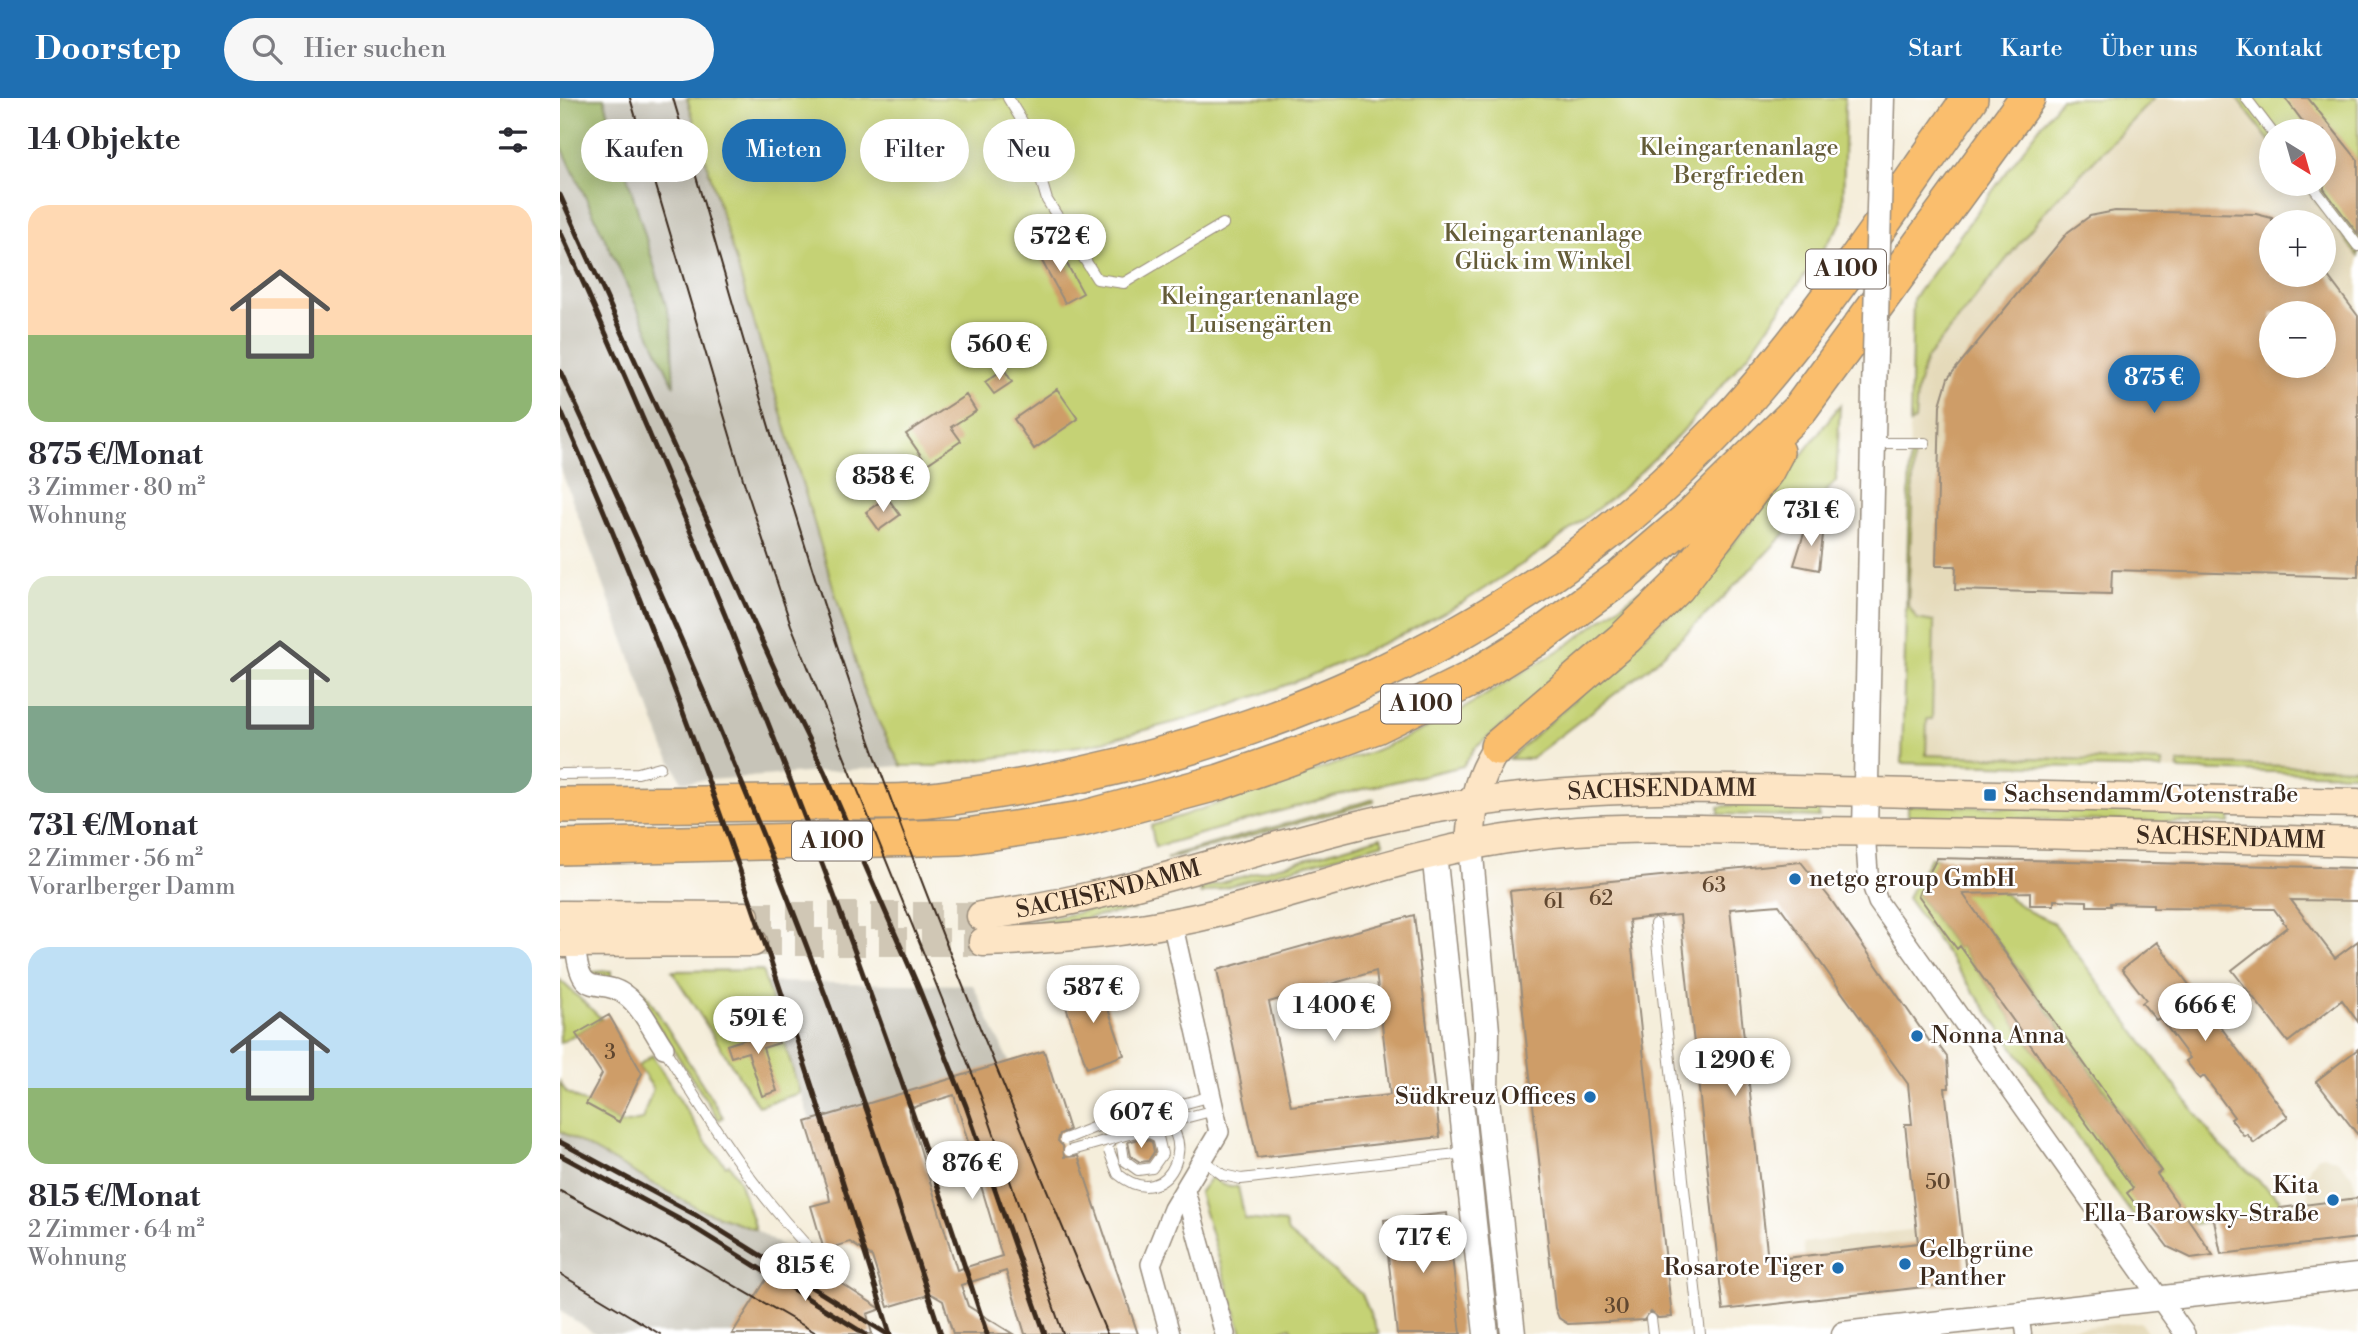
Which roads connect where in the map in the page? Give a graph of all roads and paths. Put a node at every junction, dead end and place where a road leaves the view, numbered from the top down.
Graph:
1 (1008, 98) edge
2 (1882, 98) edge
3 (1970, 98) edge
4 (2027, 98) edge
5 (2245, 98) edge
6 (2262, 119) edge
7 (2320, 196) edge
8 (1223, 224) dead end
9 (2358, 246) edge
10 (1800, 409) junction
11 (1872, 443) junction
12 (1925, 443) dead end
13 (1498, 747) joint
14 (660, 767) dead end
15 (560, 774) edge
16 (1863, 791) junction
17 (1472, 802) junction
18 (2358, 803) edge
19 (560, 805) edge
20 (1865, 831) junction
21 (2358, 842) edge
22 (1470, 845) junction
23 (560, 847) edge
24 (1434, 853) junction
25 (1161, 880) junction
26 (560, 915) edge
27 (1172, 922) junction
28 (1655, 924) dead end
29 (568, 942) edge
30 (663, 1048) joint
31 (1214, 1102) junction
32 (1065, 1139) dead end
33 (1069, 1152) dead end
34 (1466, 1153) junction
35 (1204, 1161) junction
36 (1185, 1191) junction
37 (820, 1259) dead end
38 (2358, 1276) edge
39 (2159, 1298) junction
40 (1651, 1319) dead end
41 (2022, 1324) edge
42 (1170, 1334) edge
43 (1225, 1334) edge
44 (1486, 1334) edge
45 (1513, 1334) edge
46 (1653, 1334) edge
47 (1700, 1334) edge
48 (1844, 1334) edge
49 (2185, 1334) edge

1 - 8 lane
2 - 11 street, bridge
3 - 19 highway, A 100
4 - 10 highway, A 100
5 - 6 lane
7 - 9 lane
10 - 13 highway
10 - 23 highway, A 100
11 - 12 lane
11 - 16 street
13 - 17 main road
14 - 15 lane
16 - 17 main road, SACHSENDAMM
16 - 18 main road, SACHSENDAMM
16 - 20 street
17 - 22 main road
17 - 24 main road
17 - 25 main road, SACHSENDAMM
20 - 21 main road, SACHSENDAMM
20 - 22 main road, SACHSENDAMM
20 - 39 street
22 - 24 main road, SACHSENDAMM
22 - 45 street
24 - 27 main road, SACHSENDAMM
24 - 34 street
25 - 27 main road
25 - 27 main road, SACHSENDAMM
26 - 29 main road
27 - 31 street
28 - 47 lane
29 - 30 street
30 - 37 lane
31 - 32 lane, bridge
31 - 33 lane, bridge
31 - 35 street
34 - 35 lane
34 - 44 street
35 - 36 street
36 - 42 street
36 - 43 street
38 - 39 street
39 - 41 street
39 - 49 street
40 - 46 lane
41 - 48 street

